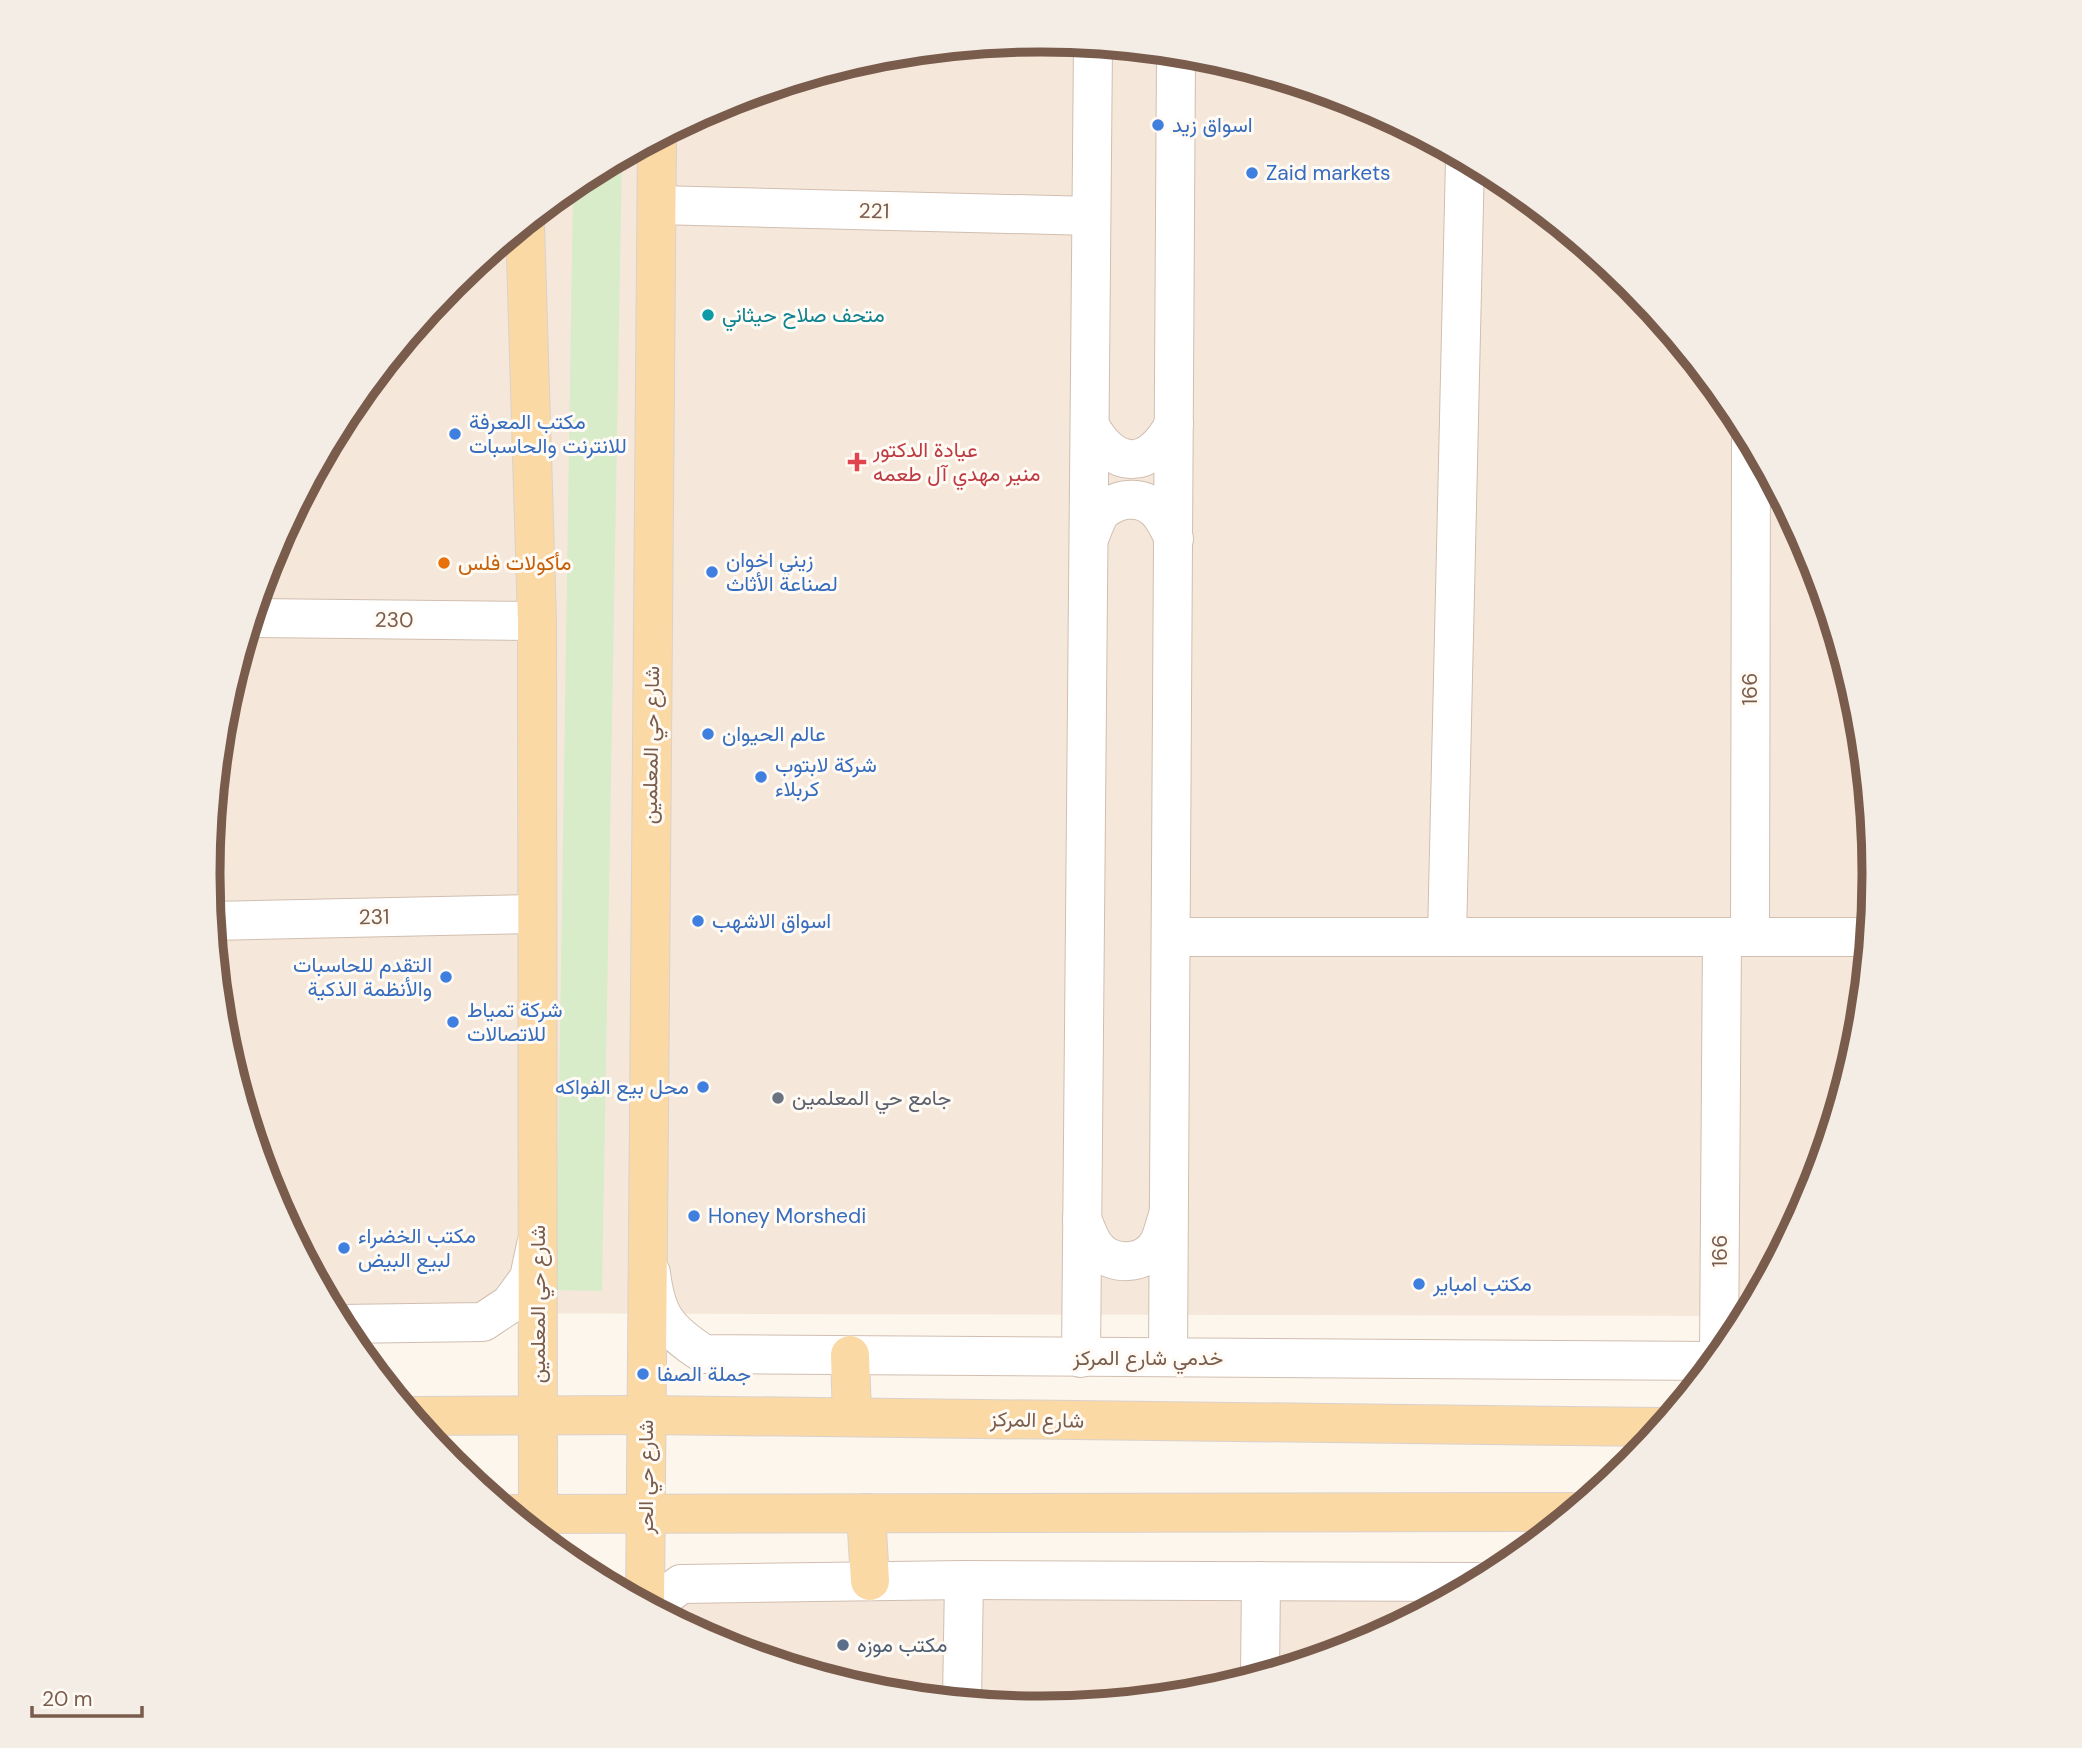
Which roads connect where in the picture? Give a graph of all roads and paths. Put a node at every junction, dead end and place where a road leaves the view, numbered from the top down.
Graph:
1 (1093, 54) edge
2 (1177, 64) edge
3 (657, 148) edge
4 (1465, 171) edge
5 (657, 205) junction
6 (1091, 216) junction
7 (525, 235) edge
8 (1174, 424) junction
9 (1090, 426) junction
10 (1750, 460) edge
11 (1089, 538) junction
12 (1174, 540) junction
13 (260, 618) edge
14 (537, 621) junction
15 (536, 914) junction
16 (221, 921) edge
17 (1171, 937) junction
18 (1447, 937) junction
19 (1736, 937) junction
20 (1860, 937) edge
21 (1169, 1213) junction
22 (1082, 1219) junction
23 (537, 1240) junction
24 (649, 1254) junction
25 (354, 1324) edge
26 (1720, 1336) edge
27 (645, 1352) joint
28 (850, 1355) junction
29 (1168, 1357) junction
30 (1081, 1358) junction
31 (1703, 1360) edge
32 (647, 1415) junction
33 (423, 1416) edge
34 (538, 1418) junction
35 (852, 1418) junction
36 (1649, 1427) edge
37 (1558, 1512) edge
38 (866, 1513) junction
39 (646, 1514) junction
40 (530, 1517) edge
41 (534, 1521) edge
42 (964, 1580) junction
43 (870, 1581) junction
44 (1261, 1581) junction
45 (1457, 1582) edge
46 (645, 1593) edge
47 (661, 1602) edge
48 (1260, 1666) edge
49 (962, 1691) edge

1 - 6 street
2 - 8 street
3 - 5 main road, شارع حي المعلمين
4 - 18 street
5 - 6 street, 221
5 - 24 main road, شارع حي المعلمين
6 - 9 street
7 - 14 main road, شارع حي المعلمين
8 - 9 street
8 - 12 street
9 - 11 street
10 - 19 street, 166
11 - 12 street
11 - 22 street
12 - 17 street
13 - 14 street, 230
14 - 15 main road, شارع حي المعلمين
15 - 16 street, 231
15 - 23 main road, شارع حي المعلمين
17 - 18 street
17 - 21 street
18 - 19 street
19 - 20 street
19 - 26 street, 166
21 - 22 street
21 - 29 street
22 - 30 street
23 - 25 street
23 - 34 main road, شارع حي المعلمين
24 - 27 main road, شارع حي المعلمين
24 - 28 street, خدمي شارع المركز
27 - 32 main road, شارع حي الحر
28 - 30 street, خدمي شارع المركز
28 - 35 main road
29 - 30 street, خدمي شارع المركز
29 - 31 street, خدمي شارع المركز
32 - 34 main road, شارع المركز
32 - 35 main road, شارع المركز
32 - 39 main road, شارع حي الحر
33 - 34 main road, شارع المركز
34 - 40 main road
35 - 36 main road, شارع المركز
37 - 38 main road
38 - 39 main road
38 - 43 main road
39 - 41 main road
39 - 46 main road, شارع حي الحر
42 - 43 street
42 - 44 street
42 - 49 street
43 - 47 street
44 - 45 street
44 - 48 street

